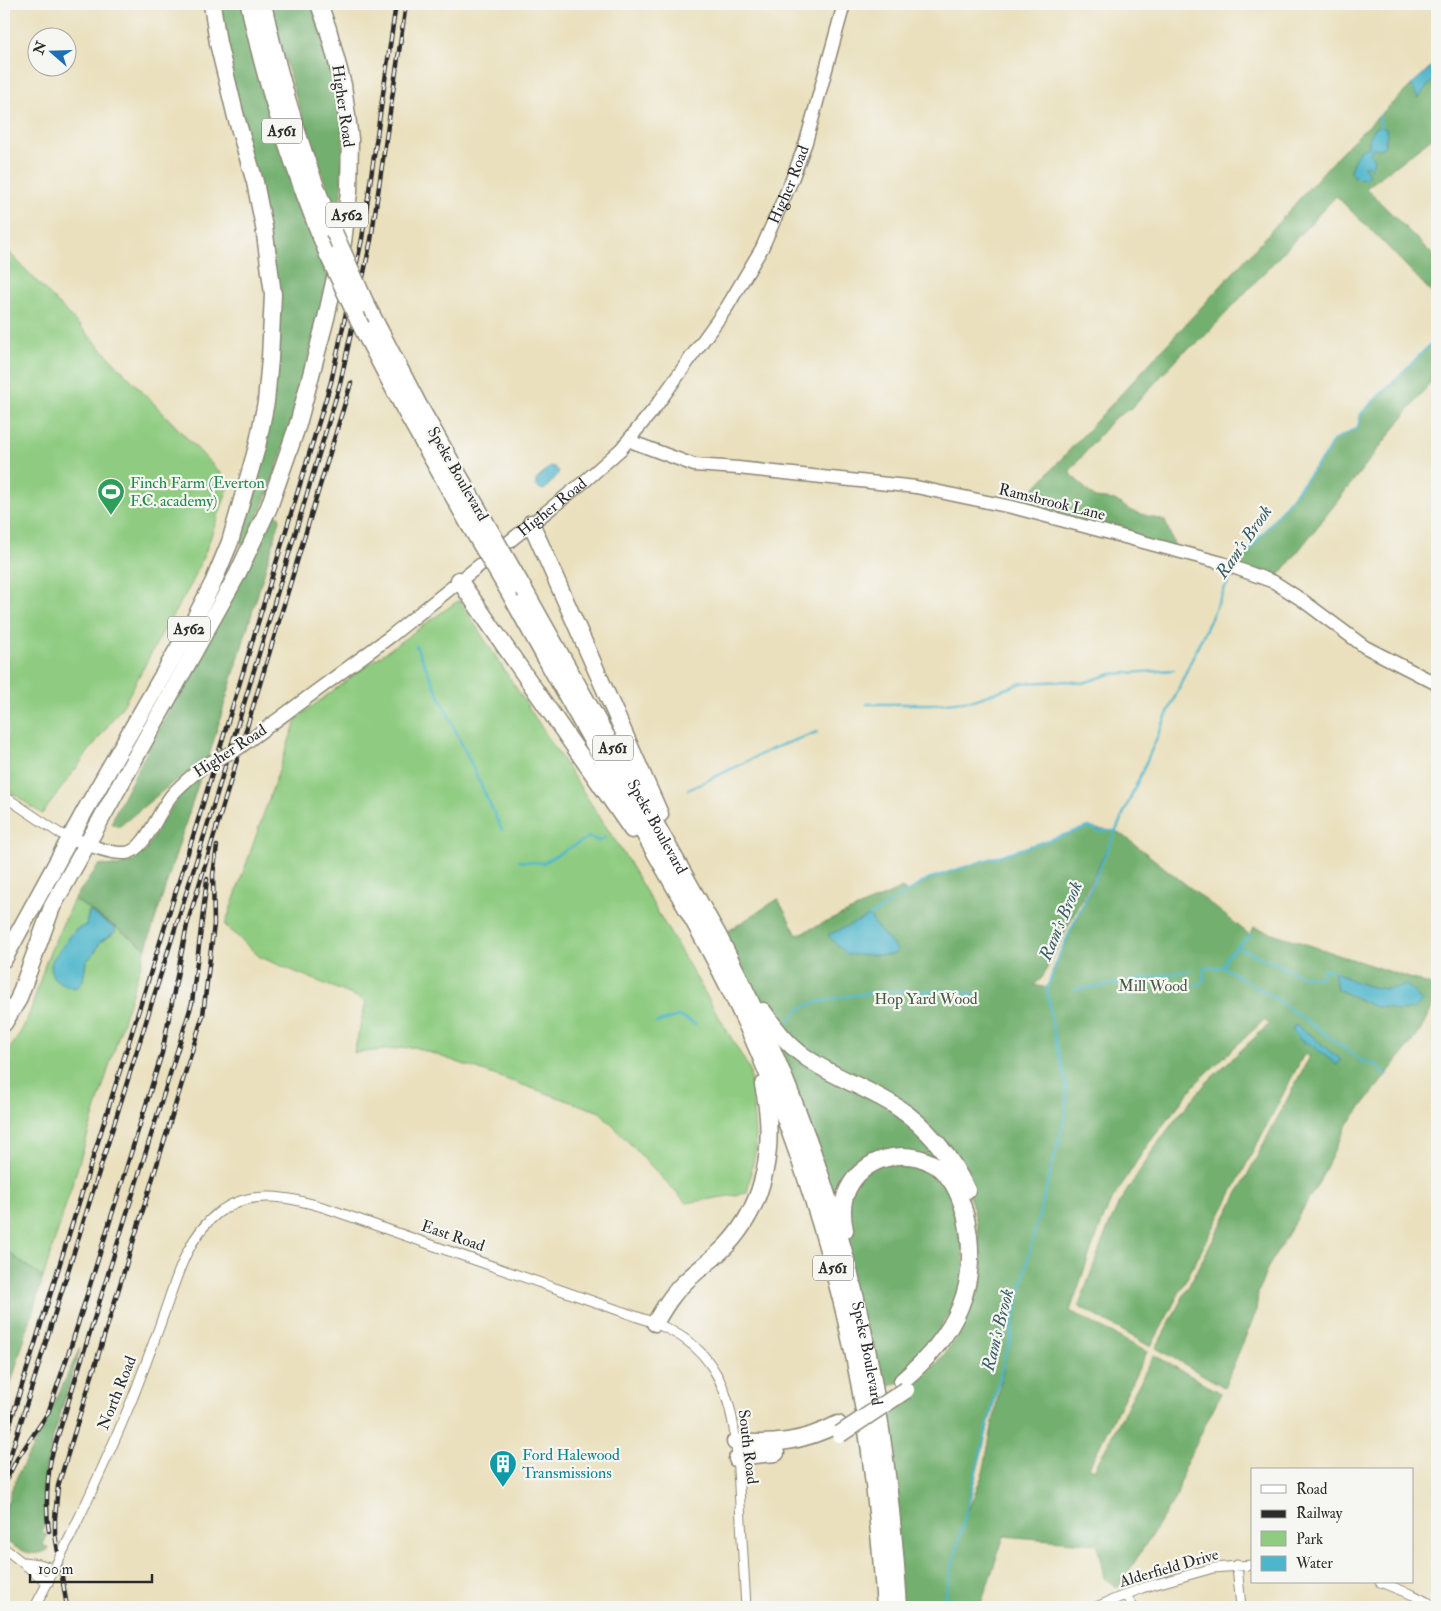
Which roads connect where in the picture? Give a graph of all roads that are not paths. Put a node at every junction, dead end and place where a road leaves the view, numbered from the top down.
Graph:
1 (212, 4) edge
2 (249, 4) edge
3 (263, 4) edge
4 (319, 4) edge
5 (844, 4) edge
6 (630, 439) junction
7 (476, 521) junction
8 (531, 523) junction
9 (459, 580) junction
10 (517, 593) junction
11 (1437, 684) edge
12 (4, 796) edge
13 (70, 838) junction
14 (87, 844) junction
15 (680, 897) junction
16 (700, 902) junction
17 (709, 948) junction
18 (4, 959) edge
19 (738, 974) junction
20 (4, 1023) edge
21 (238, 1202) joint
22 (655, 1323) junction
23 (904, 1386) junction
24 (875, 1392) junction
25 (839, 1429) junction
26 (735, 1442) junction
27 (737, 1459) junction
28 (4, 1548) edge
29 (23, 1562) junction
30 (1237, 1565) junction
31 (1251, 1565) edge
32 (53, 1570) junction
33 (48, 1582) junction
34 (1385, 1584) edge
35 (1126, 1595) junction
36 (35, 1607) edge
37 (746, 1607) edge
38 (885, 1607) edge
39 (899, 1607) edge
40 (1096, 1607) edge
41 (1133, 1607) edge
42 (1241, 1607) edge
43 (1436, 1607) edge

1 - 13 highway, A562
2 - 7 highway, Speke Boulevard / A561, bridge
3 - 7 highway, Speke Boulevard / A561, bridge
4 - 14 highway, Higher Road / A562
5 - 6 street, Higher Road
6 - 8 street, Higher Road
6 - 11 street, Ramsbrook Lane
7 - 10 highway, Speke Boulevard / A561, bridge
8 - 9 street, Higher Road
8 - 16 highway
9 - 14 street, Higher Road, bridge
9 - 15 highway
10 - 15 highway, Speke Boulevard / A561
10 - 16 highway, Speke Boulevard / A561
12 - 13 street
13 - 14 street, Higher Road
13 - 18 highway, A562
14 - 20 highway, Higher Road / A562
15 - 17 highway, Speke Boulevard / A561
16 - 19 highway, Speke Boulevard / A561
17 - 22 highway
17 - 38 highway, Speke Boulevard / A561
19 - 23 highway
19 - 24 highway, Speke Boulevard / A561
21 - 22 street, East Road
21 - 32 street, North Road, bridge
22 - 26 street, South Road
23 - 24 highway
23 - 25 highway
24 - 39 highway, Speke Boulevard / A561
25 - 26 highway
25 - 27 highway
26 - 27 street, South Road
27 - 37 street, South Road
28 - 29 street
29 - 32 street
29 - 33 street
30 - 31 street, Alderfield Drive
30 - 35 street, Alderfield Drive
30 - 42 street
32 - 33 street, North Road
33 - 36 street, North Road
34 - 43 street
35 - 40 street, Alderfield Drive
35 - 41 street

